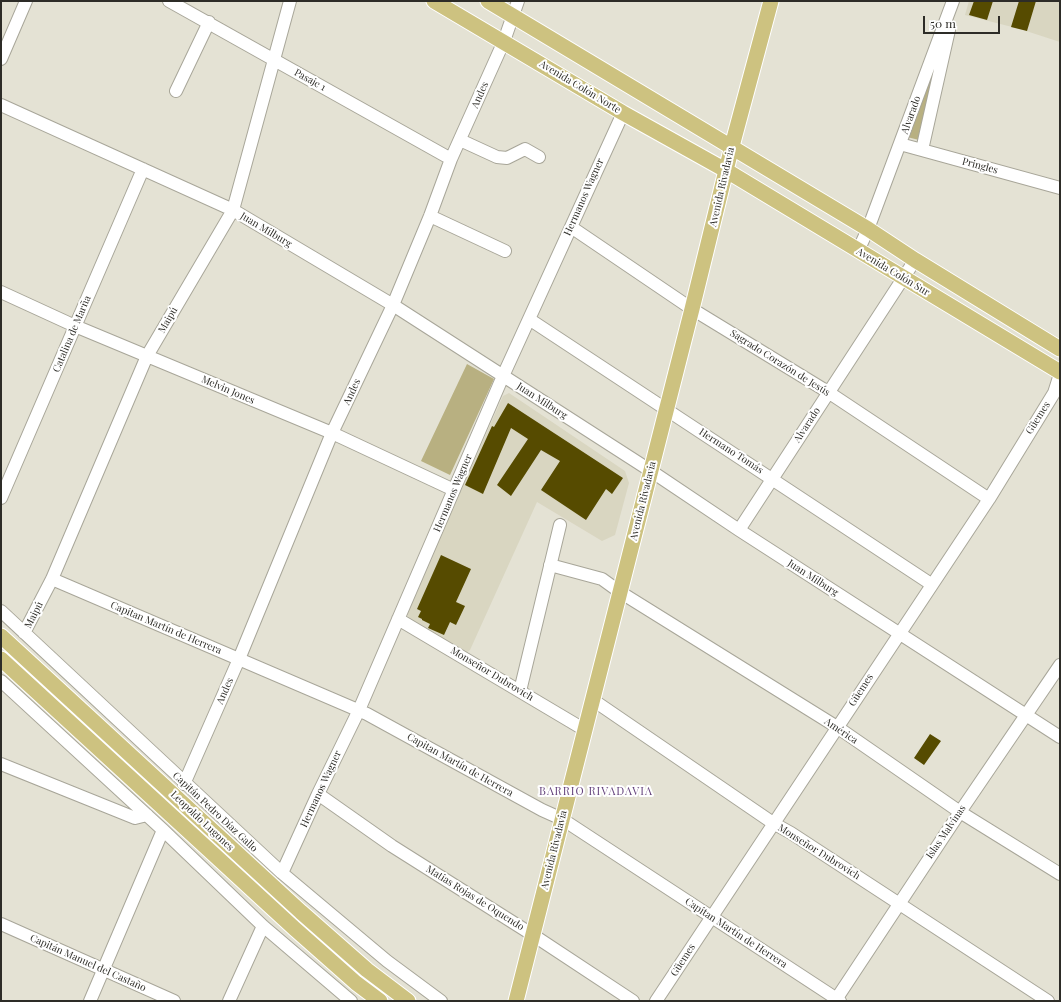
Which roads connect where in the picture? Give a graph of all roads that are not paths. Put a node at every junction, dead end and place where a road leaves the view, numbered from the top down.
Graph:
1 (26, 1) edge
2 (168, 1) edge
3 (290, 1) edge
4 (434, 1) edge
5 (488, 1) edge
6 (771, 1) edge
7 (952, 2) edge
8 (516, 8) edge
9 (209, 22) junction
10 (504, 41) junction
11 (1, 59) edge
12 (274, 60) junction
13 (176, 90) dead end
14 (1, 105) edge
15 (623, 113) junction
16 (460, 140) junction
17 (900, 144) junction
18 (732, 146) junction
19 (922, 150) junction
20 (539, 157) dead end
21 (451, 159) junction
22 (143, 170) junction
23 (727, 171) junction
24 (1060, 188) edge
25 (233, 210) junction
26 (430, 216) junction
27 (571, 227) junction
28 (868, 229) junction
29 (505, 250) dead end
30 (858, 251) junction
31 (915, 260) junction
32 (903, 278) junction
33 (1, 292) edge
34 (393, 305) junction
35 (692, 309) junction
36 (529, 319) junction
37 (75, 326) junction
38 (1060, 349) edge
39 (147, 356) junction
40 (1060, 373) edge
41 (503, 376) junction
42 (828, 392) junction
43 (667, 409) junction
44 (332, 433) junction
45 (651, 471) junction
46 (772, 478) junction
47 (454, 490) junction
48 (1, 498) edge
49 (989, 498) junction
50 (560, 525) dead end
51 (738, 530) junction
52 (550, 565) junction
53 (52, 579) junction
54 (931, 584) junction
55 (620, 592) junction
56 (1, 611) edge
57 (398, 619) junction
58 (24, 633) junction
59 (899, 633) junction
60 (1, 636) edge
61 (1, 659) edge
62 (239, 660) junction
63 (1060, 665) edge
64 (1056, 677) edge
65 (2, 686) edge
66 (520, 691) junction
67 (593, 700) junction
68 (359, 710) junction
69 (1026, 715) junction
70 (836, 727) junction
71 (585, 730) junction
72 (1060, 737) edge
73 (1, 764) edge
74 (184, 784) junction
75 (318, 794) junction
76 (960, 812) junction
77 (147, 815) junction
78 (562, 819) junction
79 (773, 824) junction
80 (163, 830) junction
81 (282, 873) junction
82 (1060, 874) edge
83 (899, 904) junction
84 (711, 917) junction
85 (1, 924) edge
86 (263, 926) junction
87 (533, 935) junction
88 (103, 971) junction
89 (837, 1000) edge
90 (90, 1001) edge
91 (174, 1001) edge
92 (229, 1001) edge
93 (351, 1001) edge
94 (380, 1001) edge
95 (408, 1001) edge
96 (440, 1001) edge
97 (516, 1001) edge
98 (633, 1001) edge
99 (656, 1001) edge
100 (1048, 1001) edge

1 - 11 street
2 - 9 street, Pasaje 1
3 - 12 street, Maipú
4 - 10 main road, Avenida Colón Norte
5 - 8 main road
6 - 18 main road, Avenida Rivadavia
7 - 17 street, Alvarado
7 - 19 street
8 - 10 street, Andes
8 - 18 main road
9 - 12 street, Pasaje 1
9 - 13 street
10 - 15 main road, Avenida Colón Norte
10 - 16 street, Andes
12 - 21 street, Pasaje 1
12 - 25 street, Maipú
14 - 22 street, Juan Milburg
15 - 23 main road, Avenida Colón Norte
15 - 27 street, Hermanos Wagner
16 - 20 street
16 - 21 street, Andes
17 - 19 street, Pringles
17 - 28 street, Alvarado
18 - 23 main road, Avenida Rivadavia
18 - 28 main road
19 - 24 street, Pringles
21 - 26 street, Andes
22 - 25 street, Juan Milburg
22 - 37 street, Catalina de Marña
23 - 30 main road, Avenida Colón Sur
23 - 35 main road, Avenida Rivadavia
25 - 34 street, Juan Milburg
25 - 39 street, Maipú
26 - 29 street
26 - 34 street, Andes
27 - 35 street, Sagrado Corazón de Jesús
27 - 36 street, Hermanos Wagner
28 - 30 street, Alvarado
28 - 31 main road
30 - 32 main road, Avenida Colón Sur
31 - 32 street, Alvarado
31 - 38 main road
32 - 40 main road, Avenida Colón Sur
32 - 42 street, Alvarado
33 - 37 street, Melvin Jones
34 - 41 street, Juan Milburg
34 - 44 street, Andes
35 - 42 street, Sagrado Corazón de Jesús
35 - 43 main road, Avenida Rivadavia
36 - 41 street, Hermanos Wagner
36 - 43 street, Hermano Tomás
37 - 39 street, Melvin Jones
37 - 48 street, Catalina de Marña
39 - 44 street, Melvin Jones
39 - 53 street, Maipú
40 - 49 street, Güemes
41 - 45 street, Juan Milburg
41 - 47 street, Hermanos Wagner
42 - 46 street, Alvarado
42 - 49 street, Sagrado Corazón de Jesús
43 - 45 main road, Avenida Rivadavia
43 - 46 street, Hermano Tomás
44 - 47 street, Melvin Jones
44 - 62 street, Andes
45 - 51 street, Juan Milburg
45 - 55 main road, Avenida Rivadavia
46 - 51 street, Alvarado
46 - 54 street, Hermano Tomás
47 - 57 street, Hermanos Wagner
49 - 54 street, Güemes
50 - 52 street
51 - 59 street, Juan Milburg
52 - 55 street
52 - 66 street
53 - 58 street, Maipú
53 - 62 street, Capitan Martín de Herrera
54 - 59 street, Güemes
55 - 67 main road, Avenida Rivadavia
55 - 70 street, América
56 - 58 street, Capitán Pedro Díaz Gallo
57 - 66 street, Monseñor Dubrovich
57 - 68 street, Hermanos Wagner
58 - 74 street, Capitán Pedro Díaz Gallo
59 - 69 street, Juan Milburg
59 - 70 street, Güemes
60 - 95 main road, Leopoldo Lugones
61 - 94 main road, Leopoldo Lugones
62 - 68 street, Capitan Martín de Herrera
62 - 74 street, Andes
63 - 64 street, Islas Malvinas
64 - 69 street, Islas Malvinas
65 - 77 street
66 - 71 street, Monseñor Dubrovich
67 - 71 main road, Avenida Rivadavia
67 - 79 street, Monseñor Dubrovich
68 - 75 street, Hermanos Wagner
68 - 78 street, Capitan Martín de Herrera
69 - 72 street, Juan Milburg
69 - 76 street, Islas Malvinas
70 - 76 street, América
70 - 79 street, Güemes
71 - 78 main road, Avenida Rivadavia
73 - 77 street
74 - 81 street, Capitán Pedro Díaz Gallo
75 - 81 street, Hermanos Wagner
75 - 87 street, Matias Rojas de Oquendo
76 - 82 street, América
76 - 83 street, Islas Malvinas
77 - 80 street
78 - 84 street, Capitan Martín de Herrera
78 - 87 main road, Avenida Rivadavia
79 - 83 street, Monseñor Dubrovich
79 - 84 street, Güemes
80 - 86 street
80 - 88 street
81 - 96 street, Capitán Pedro Díaz Gallo
83 - 89 street, Islas Malvinas
83 - 100 street, Monseñor Dubrovich
84 - 89 street, Capitan Martín de Herrera
84 - 99 street, Güemes
85 - 88 street, Capitán Manuel del Castaño
86 - 92 street
86 - 93 street
87 - 97 main road, Avenida Rivadavia
87 - 98 street, Matias Rojas de Oquendo
88 - 90 street
88 - 91 street, Capitán Manuel del Castaño

